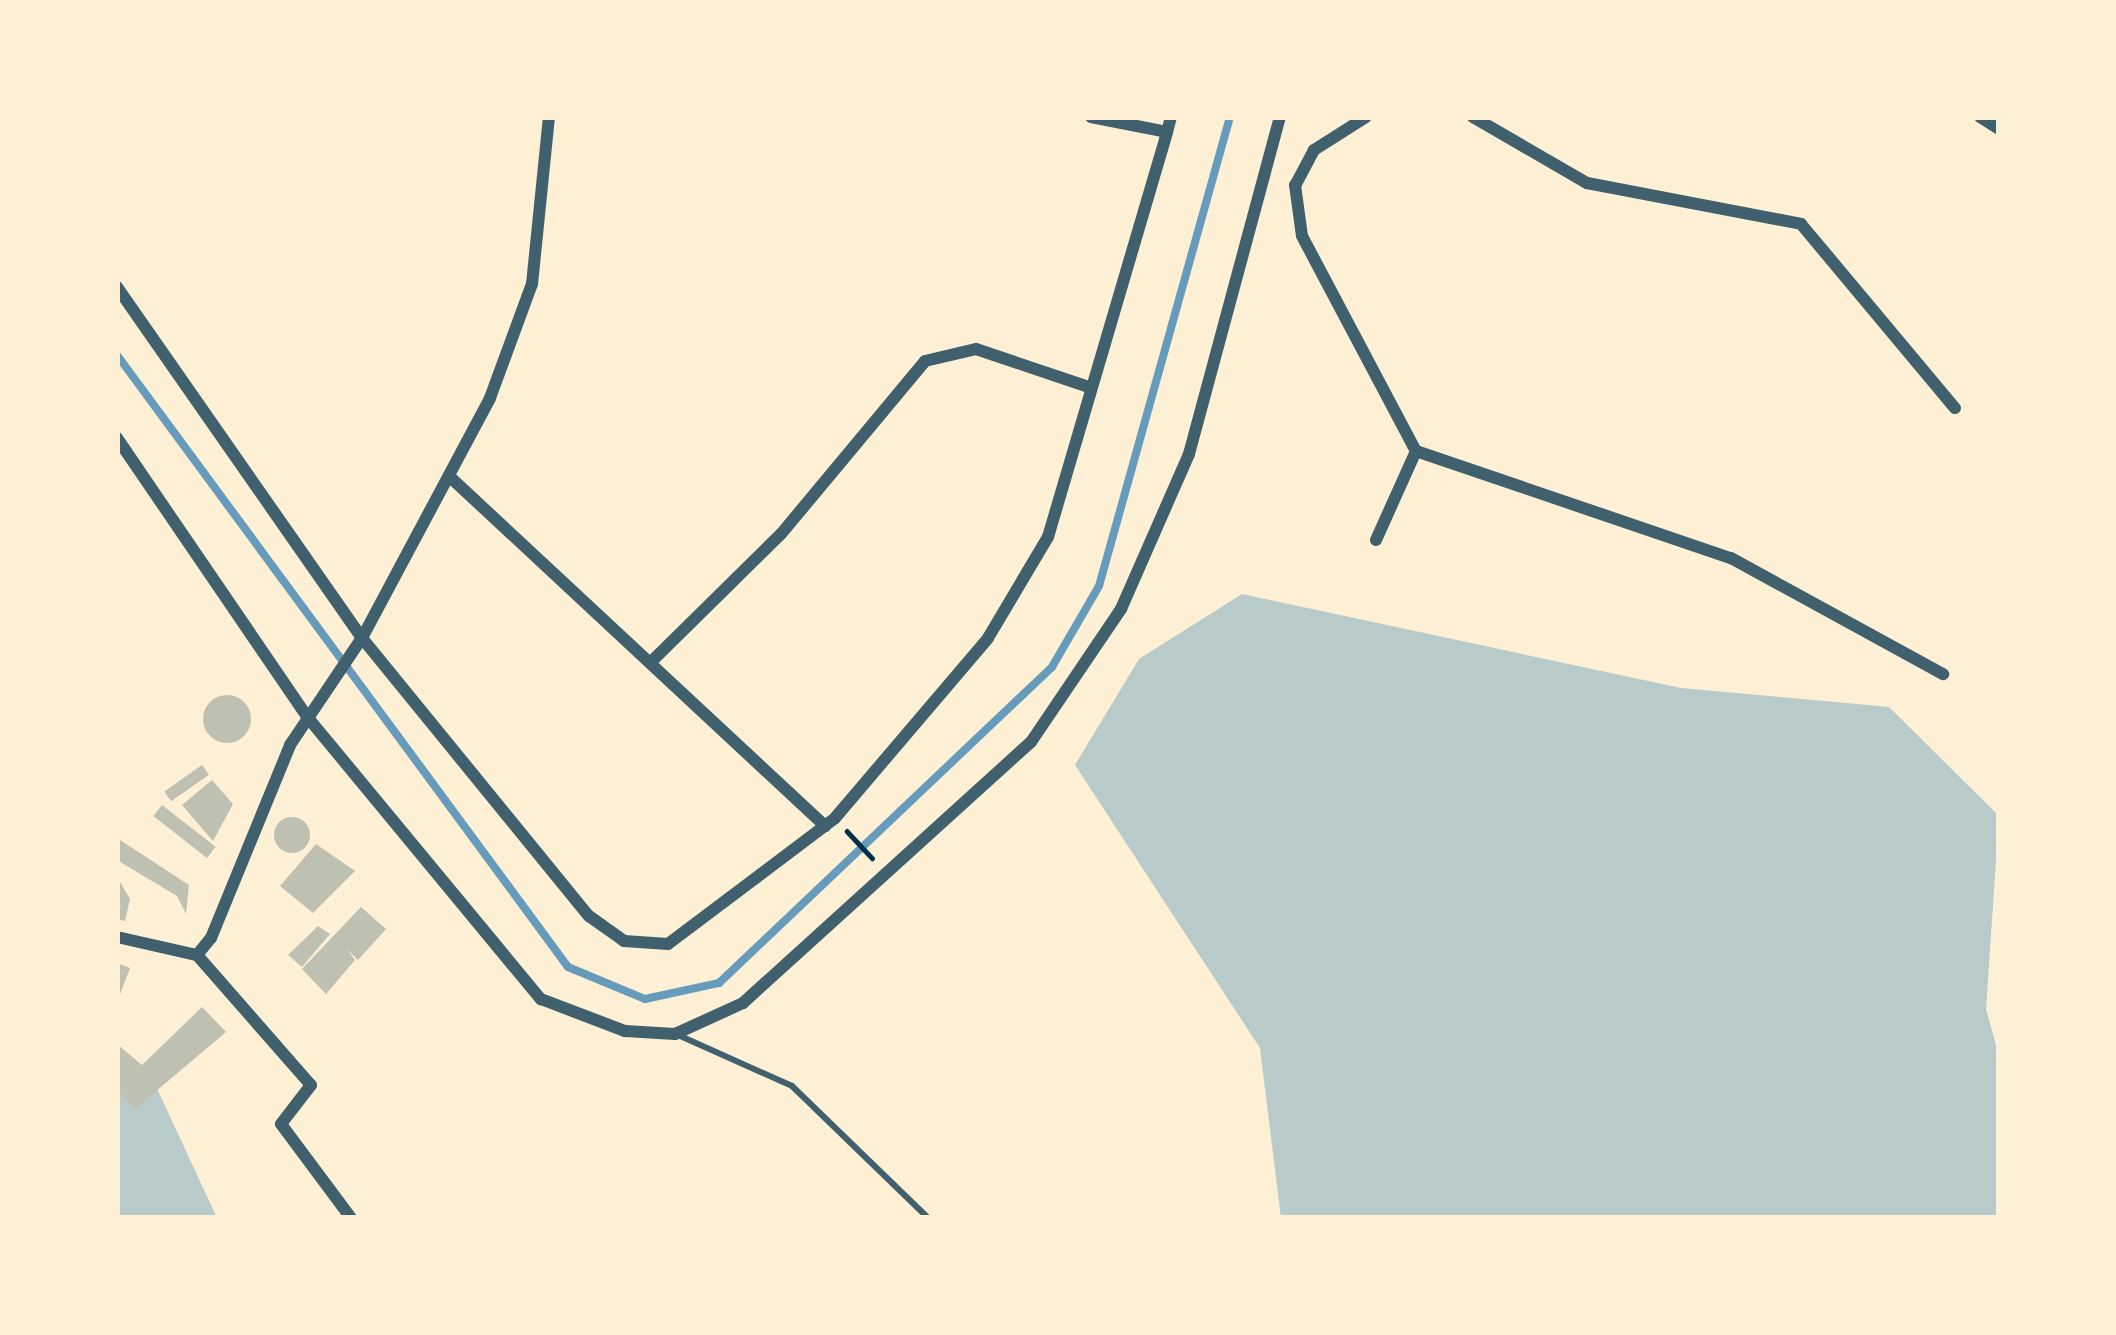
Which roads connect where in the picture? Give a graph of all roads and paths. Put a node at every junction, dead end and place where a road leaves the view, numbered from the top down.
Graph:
1 (549, 117) edge
2 (1091, 117) edge
3 (1280, 117) edge
4 (1366, 117) edge
5 (1473, 117) edge
6 (1980, 117) edge
7 (1169, 124) edge
8 (1999, 129) edge
9 (117, 287) edge
10 (1089, 387) junction
11 (1955, 408) dead end
12 (117, 438) edge
13 (1416, 451) junction
14 (449, 476) junction
15 (1376, 540) dead end
16 (359, 642) junction
17 (651, 662) junction
18 (1943, 674) dead end
19 (309, 719) junction
20 (825, 826) junction
21 (843, 826) dead end
22 (880, 867) dead end
23 (117, 938) edge
24 (196, 955) junction
25 (675, 1034) junction
26 (351, 1218) edge
27 (928, 1218) edge

1 - 14 street
2 - 7 street
3 - 25 street
4 - 13 street
5 - 11 street
6 - 8 street
7 - 10 street
9 - 16 street
10 - 17 street
10 - 20 street
12 - 19 street
13 - 15 street
13 - 18 street
14 - 16 street
14 - 17 street
16 - 19 street
16 - 20 street
17 - 20 street
19 - 24 street
19 - 25 street
21 - 22 path
23 - 24 street
24 - 26 street
25 - 27 lane

